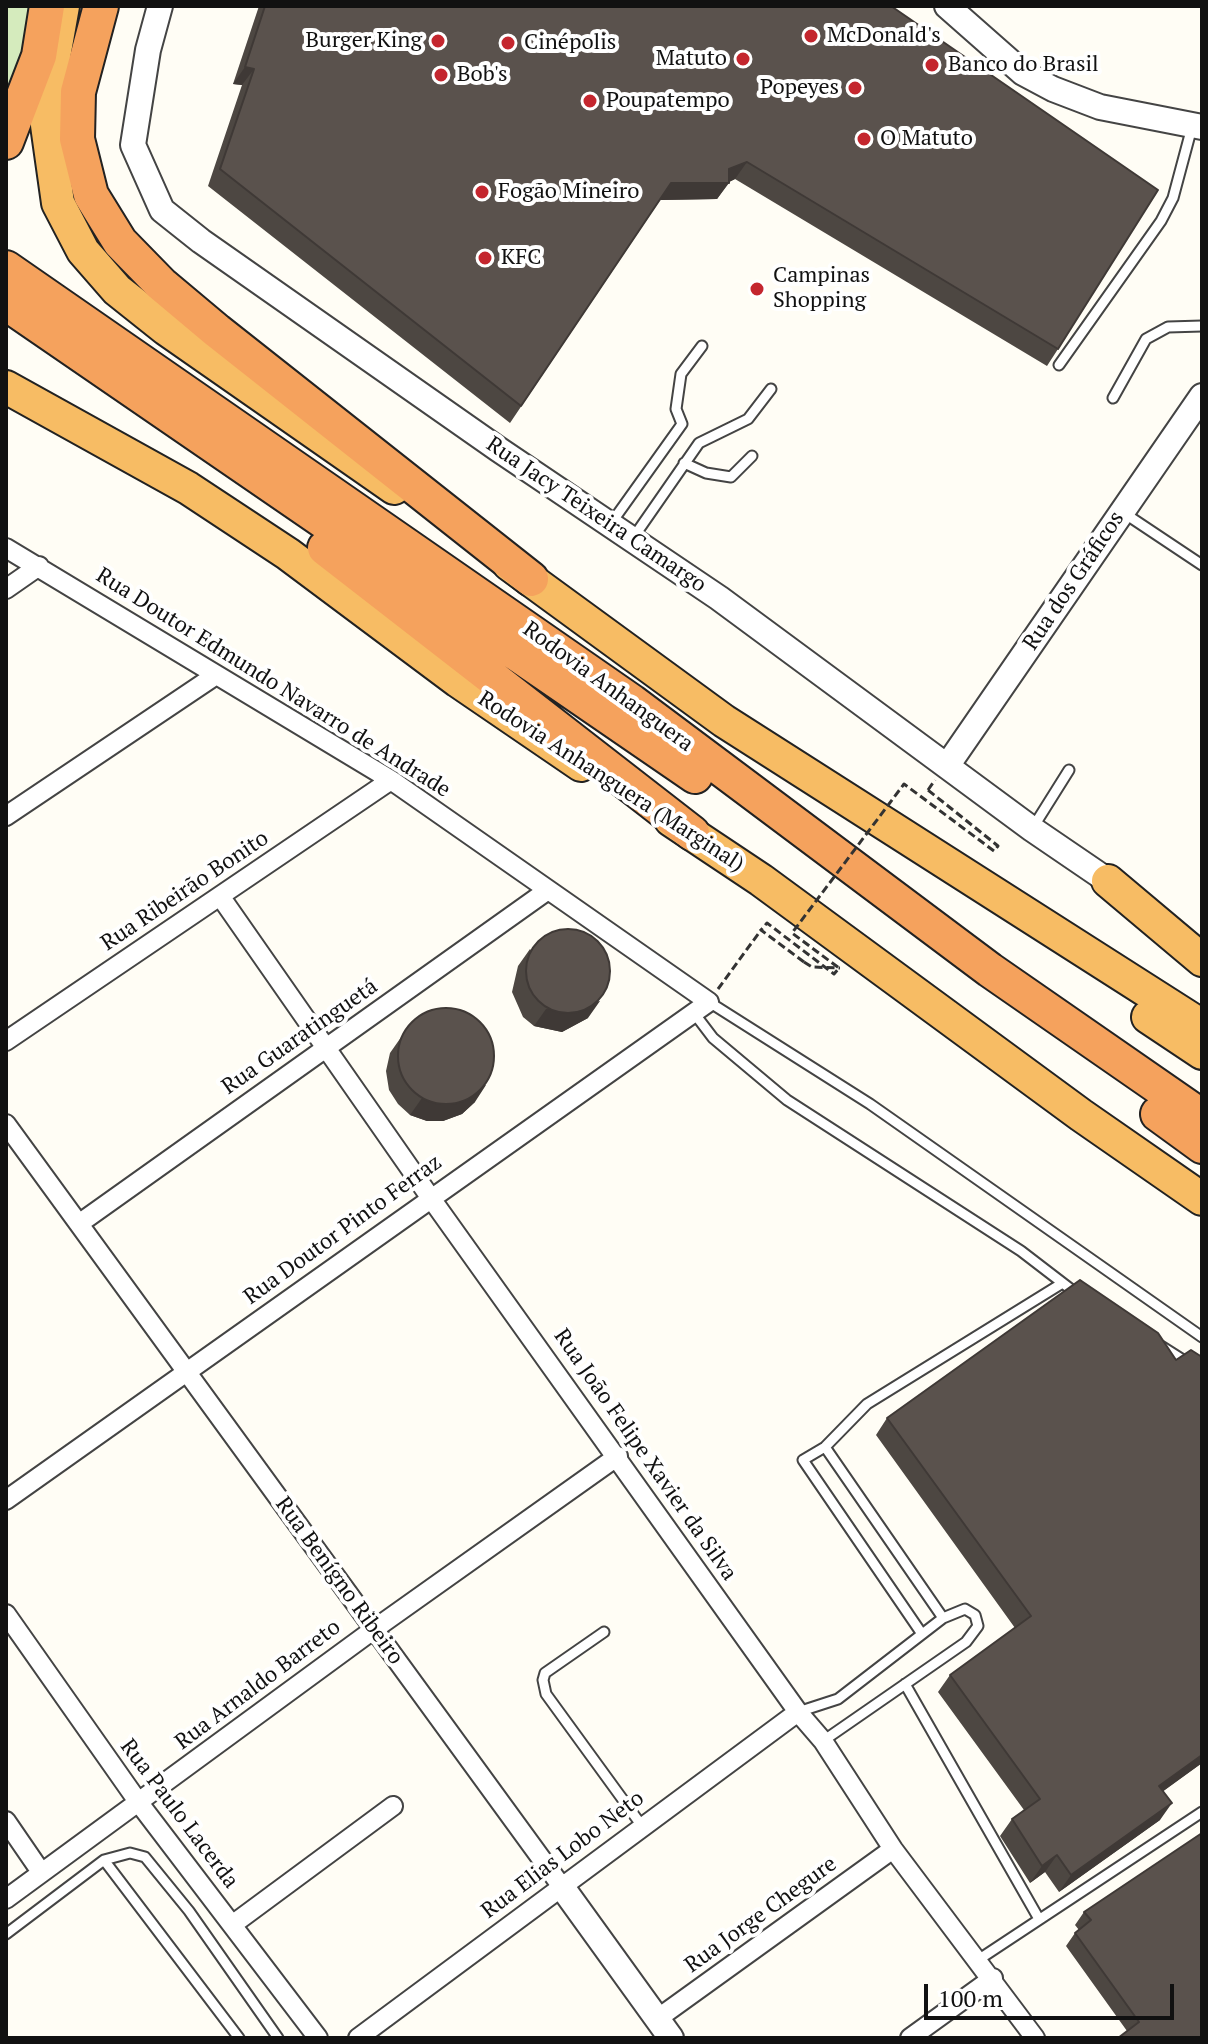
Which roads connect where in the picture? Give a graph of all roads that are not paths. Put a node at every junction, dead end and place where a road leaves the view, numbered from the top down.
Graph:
1 (47, 6) edge
2 (63, 6) edge
3 (101, 6) edge
4 (160, 6) edge
5 (947, 6) edge
6 (1197, 126) edge
7 (6, 142) edge
8 (6, 268) edge
9 (6, 303) edge
10 (1202, 326) edge
11 (702, 346) dead end
12 (1059, 365) edge
13 (6, 387) edge
14 (771, 389) dead end
15 (1202, 396) edge
16 (1113, 398) dead end
17 (159, 410) junction
18 (752, 456) dead end
19 (684, 463) junction
20 (1121, 512) junction
21 (610, 524) junction
22 (632, 539) junction
23 (6, 548) edge
24 (1202, 565) edge
25 (39, 566) junction
26 (531, 579) junction
27 (6, 589) edge
28 (216, 675) junction
29 (790, 763) junction
30 (947, 766) junction
31 (1069, 770) dead end
32 (391, 780) junction
33 (6, 816) edge
34 (1032, 829) junction
35 (692, 833) junction
36 (1108, 881) junction
37 (548, 890) junction
38 (220, 896) junction
39 (1202, 944) edge
40 (1202, 960) edge
41 (990, 970) junction
42 (701, 1007) junction
43 (1202, 1026) edge
44 (6, 1041) edge
45 (325, 1049) junction
46 (1202, 1053) edge
47 (1202, 1091) edge
48 (1202, 1117) edge
49 (6, 1124) edge
50 (1202, 1146) edge
51 (430, 1197) junction
52 (1202, 1199) edge
53 (80, 1223) junction
54 (1061, 1284) junction
55 (1087, 1300) edge
56 (1202, 1337) edge
57 (1151, 1340) edge
58 (189, 1372) junction
59 (1202, 1372) edge
60 (825, 1447) junction
61 (618, 1456) junction
62 (6, 1500) edge
63 (6, 1614) edge
64 (943, 1618) junction
65 (373, 1630) junction
66 (604, 1632) dead end
67 (922, 1634) junction
68 (905, 1684) junction
69 (798, 1712) junction
70 (823, 1741) junction
71 (139, 1803) junction
72 (393, 1806) dead end
73 (1202, 1812) edge
74 (6, 1821) edge
75 (642, 1826) junction
76 (893, 1849) junction
77 (104, 1860) junction
78 (41, 1872) junction
79 (562, 1887) junction
80 (6, 1899) edge
81 (1039, 1919) junction
82 (232, 1925) junction
83 (6, 1934) edge
84 (978, 1960) junction
85 (993, 1978) junction
86 (664, 2029) edge
87 (239, 2038) edge
88 (278, 2038) edge
89 (318, 2038) edge
90 (358, 2038) edge
91 (910, 2038) edge
92 (1035, 2038) edge

1 - 7 highway
2 - 26 highway
3 - 26 highway
4 - 21 street, Rua Jacy Teixeira Camargo
5 - 6 street
6 - 12 lane
8 - 41 highway, Rodovia Anhanguera
9 - 17 highway, Rodovia Anhanguera
10 - 16 lane
11 - 21 lane
13 - 35 highway, Rodovia Anhanguera (Marginal)
14 - 19 lane
15 - 20 street, Rua dos Gráficos
17 - 35 highway
17 - 50 highway, Rodovia Anhanguera
18 - 19 lane
19 - 22 lane
20 - 24 lane
20 - 30 street, Rua dos Gráficos
21 - 22 street, Rua Jacy Teixeira Camargo
22 - 30 street, Rua Jacy Teixeira Camargo
23 - 25 street, Rua Doutor Edmundo Navarro de Andrade
25 - 27 street
25 - 28 street, Rua Doutor Edmundo Navarro de Andrade
26 - 29 highway
28 - 32 street, Rua Doutor Edmundo Navarro de Andrade
28 - 33 street
29 - 43 highway
29 - 46 highway
30 - 34 street, Rua Jacy Teixeira Camargo
31 - 34 lane
32 - 37 street, Rua Doutor Edmundo Navarro de Andrade
32 - 38 street, Rua Ribeirão Bonito
34 - 36 street, Rua Jacy Teixeira Camargo
35 - 52 highway, Rodovia Anhanguera (Marginal)
36 - 39 street, Rua Jacy Teixeira Camargo
36 - 40 highway
37 - 42 street, Rua Doutor Edmundo Navarro de Andrade
37 - 45 street, Rua Guaratinguetá
38 - 44 street, Rua Ribeirão Bonito
38 - 45 street, Rua João Felipe Xavier da Silva
41 - 47 highway
41 - 48 highway, Rodovia Anhanguera
42 - 51 street, Rua Doutor Pinto Ferraz
42 - 54 lane
42 - 56 lane
45 - 51 street, Rua João Felipe Xavier da Silva
45 - 53 street, Rua Guaratinguetá
49 - 53 street, Rua Benígno Ribeiro
51 - 58 street, Rua Doutor Pinto Ferraz
51 - 61 street, Rua João Felipe Xavier da Silva
53 - 58 street, Rua Benígno Ribeiro
54 - 55 lane
54 - 60 lane
57 - 59 lane
58 - 62 street, Rua Doutor Pinto Ferraz
58 - 65 street, Rua Benígno Ribeiro
60 - 64 lane
60 - 67 lane
61 - 65 street, Rua Arnaldo Barreto
61 - 69 street, Rua João Felipe Xavier da Silva
63 - 71 street, Rua Paulo Lacerda
64 - 67 lane
64 - 68 lane
65 - 71 street, Rua Arnaldo Barreto
65 - 79 street, Rua Benígno Ribeiro
66 - 75 lane
67 - 69 lane
68 - 70 lane
68 - 81 lane
69 - 70 street, Rua João Felipe Xavier da Silva
69 - 75 street, Rua Elias Lobo Neto
70 - 76 street, Rua João Felipe Xavier da Silva
71 - 78 street, Rua Arnaldo Barreto
71 - 82 street, Rua Paulo Lacerda
72 - 82 street
73 - 81 lane
74 - 78 street
75 - 79 street, Rua Elias Lobo Neto
76 - 84 street, Rua João Felipe Xavier da Silva
76 - 86 street, Rua Jorge Chegure
77 - 83 lane
77 - 87 lane
77 - 88 lane
78 - 80 street, Rua Arnaldo Barreto
79 - 86 street, Rua Benígno Ribeiro
79 - 90 street, Rua Elias Lobo Neto
81 - 84 lane
82 - 89 street, Rua Paulo Lacerda
84 - 85 street, Rua João Felipe Xavier da Silva
85 - 91 street
85 - 92 street, Rua João Felipe Xavier da Silva

